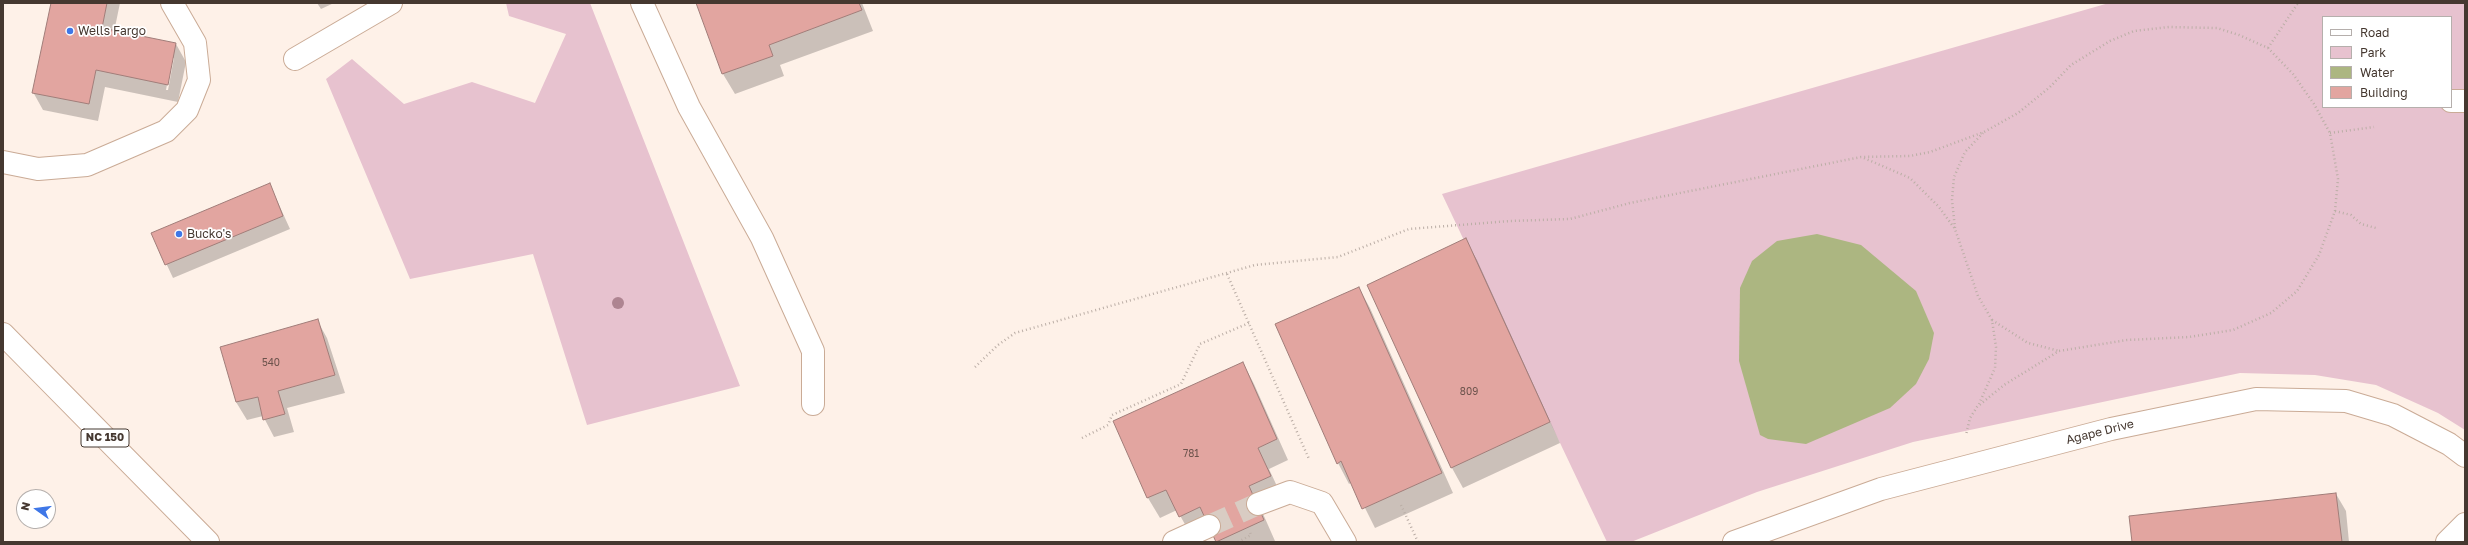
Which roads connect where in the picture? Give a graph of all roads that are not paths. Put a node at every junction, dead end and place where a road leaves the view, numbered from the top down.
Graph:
1 (172, 3) edge
2 (391, 3) edge
3 (642, 3) edge
4 (295, 59) dead end
5 (2452, 101) edge
6 (2465, 101) edge
7 (3, 162) edge
8 (3, 334) edge
9 (813, 404) dead end
10 (2465, 456) edge
11 (1258, 504) tunnel mouth
12 (2465, 524) edge
13 (1209, 526) tunnel mouth
14 (208, 542) edge
15 (1174, 542) edge
16 (1345, 542) edge
17 (1734, 542) edge
18 (2447, 542) edge

1 - 7 street
2 - 4 street
3 - 9 street
5 - 6 street
8 - 14 street, NC 150
10 - 17 street, Agape Drive
11 - 16 street
12 - 18 street
13 - 15 street

